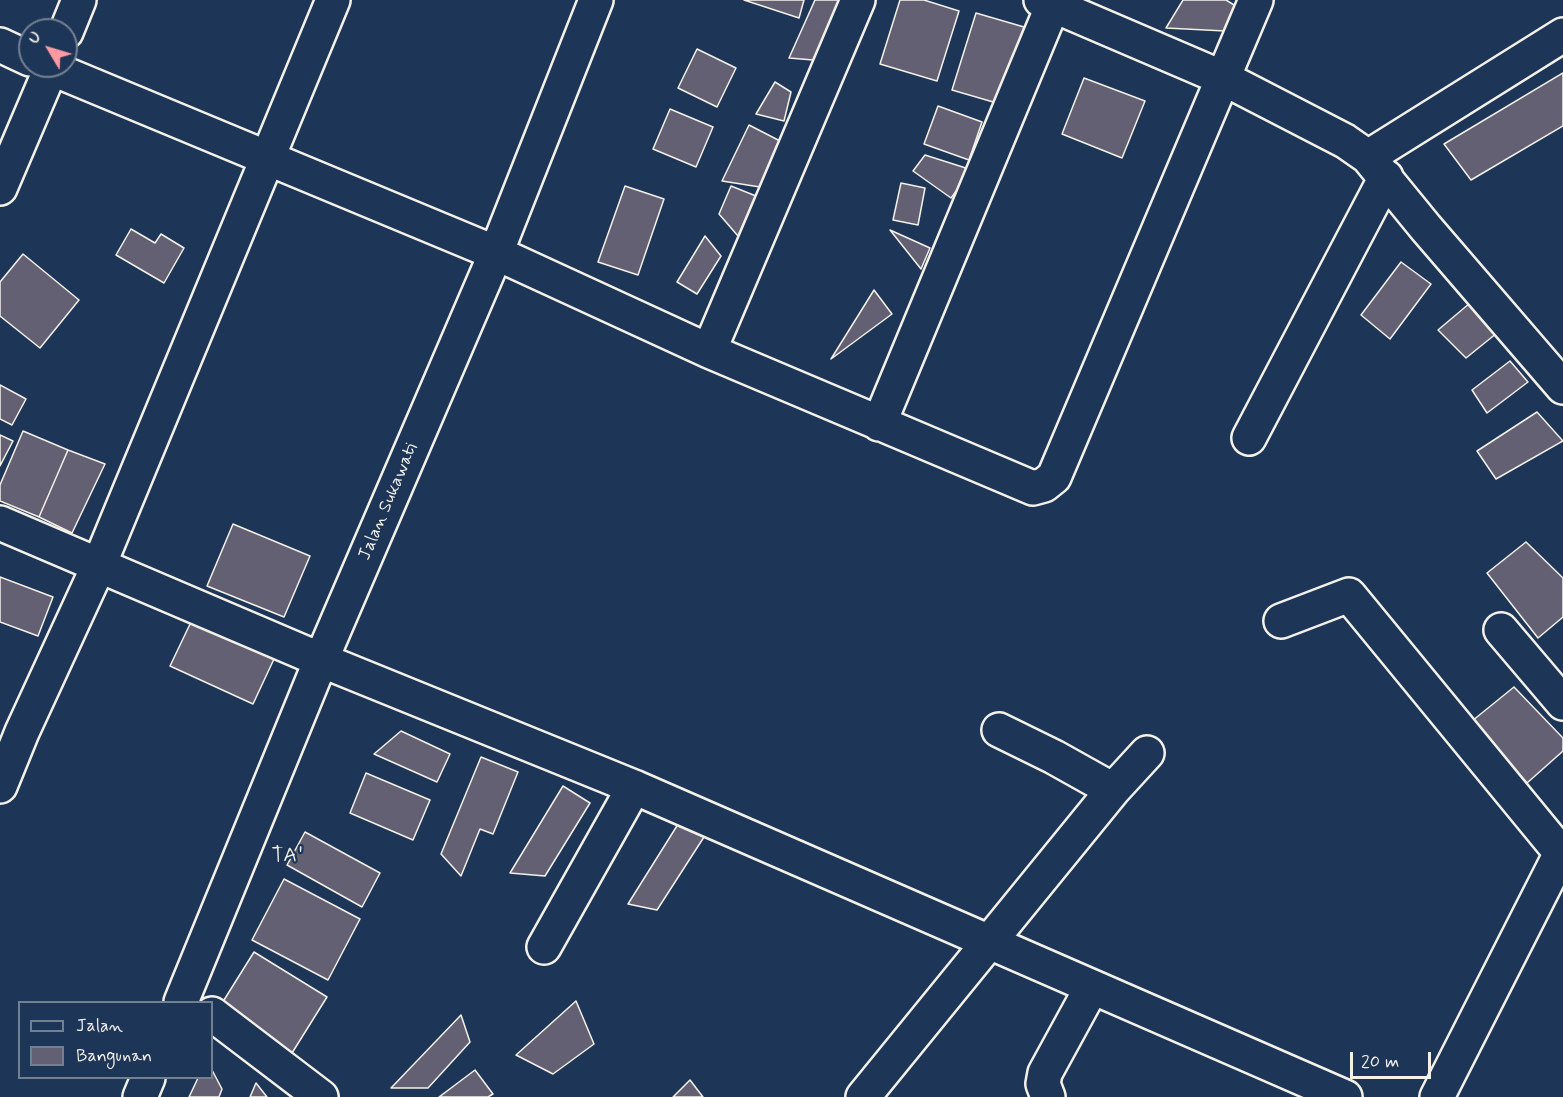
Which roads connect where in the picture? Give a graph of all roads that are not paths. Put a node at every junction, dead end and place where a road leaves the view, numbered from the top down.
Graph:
1 (80, 0) edge
2 (333, 0) edge
3 (596, 0) edge
4 (858, 0) edge
5 (1256, 0) edge
6 (1050, 2) edge
7 (72, 18) edge
8 (1563, 35) edge
9 (0, 45) edge
10 (18, 53) edge
11 (40, 78) edge
12 (76, 78) edge
13 (1223, 78) junction
14 (267, 157) junction
15 (1377, 167) junction
16 (0, 188) edge
17 (496, 253) junction
18 (709, 351) junction
19 (1563, 387) edge
20 (879, 424) junction
21 (1250, 438) dead end
22 (0, 523) edge
23 (99, 565) junction
24 (1281, 621) dead end
25 (1501, 630) dead end
26 (321, 660) junction
27 (1563, 704) edge
28 (999, 730) dead end
29 (1147, 753) dead end
30 (0, 786) edge
31 (634, 788) junction
32 (1113, 790) junction
33 (1562, 851) edge
34 (990, 941) junction
35 (544, 947) dead end
36 (1092, 987) junction
37 (187, 1000) edge
38 (213, 1015) edge
39 (147, 1079) edge
40 (140, 1097) edge
41 (321, 1097) edge
42 (863, 1097) edge
43 (1048, 1097) edge
44 (1345, 1097) edge
45 (1437, 1097) edge

1 - 7 street
2 - 14 street
3 - 17 street, Jalan Sukawati
4 - 18 street
5 - 13 street
6 - 13 street
6 - 20 street
8 - 15 street
9 - 10 street
11 - 16 street
12 - 14 street
13 - 15 street
13 - 20 street
14 - 17 street
14 - 23 street
15 - 19 street
15 - 21 street
17 - 18 street
17 - 26 street, Jalan Sukawati
18 - 20 street
22 - 23 street
23 - 26 street
23 - 30 street
24 - 33 street
25 - 27 street
26 - 31 street
26 - 37 street, Jalan Sukawati
28 - 32 street
29 - 32 street
31 - 34 street
31 - 35 street
32 - 34 street
33 - 45 street
34 - 36 street
34 - 42 street
36 - 43 street
36 - 44 street
38 - 41 street
39 - 40 street

